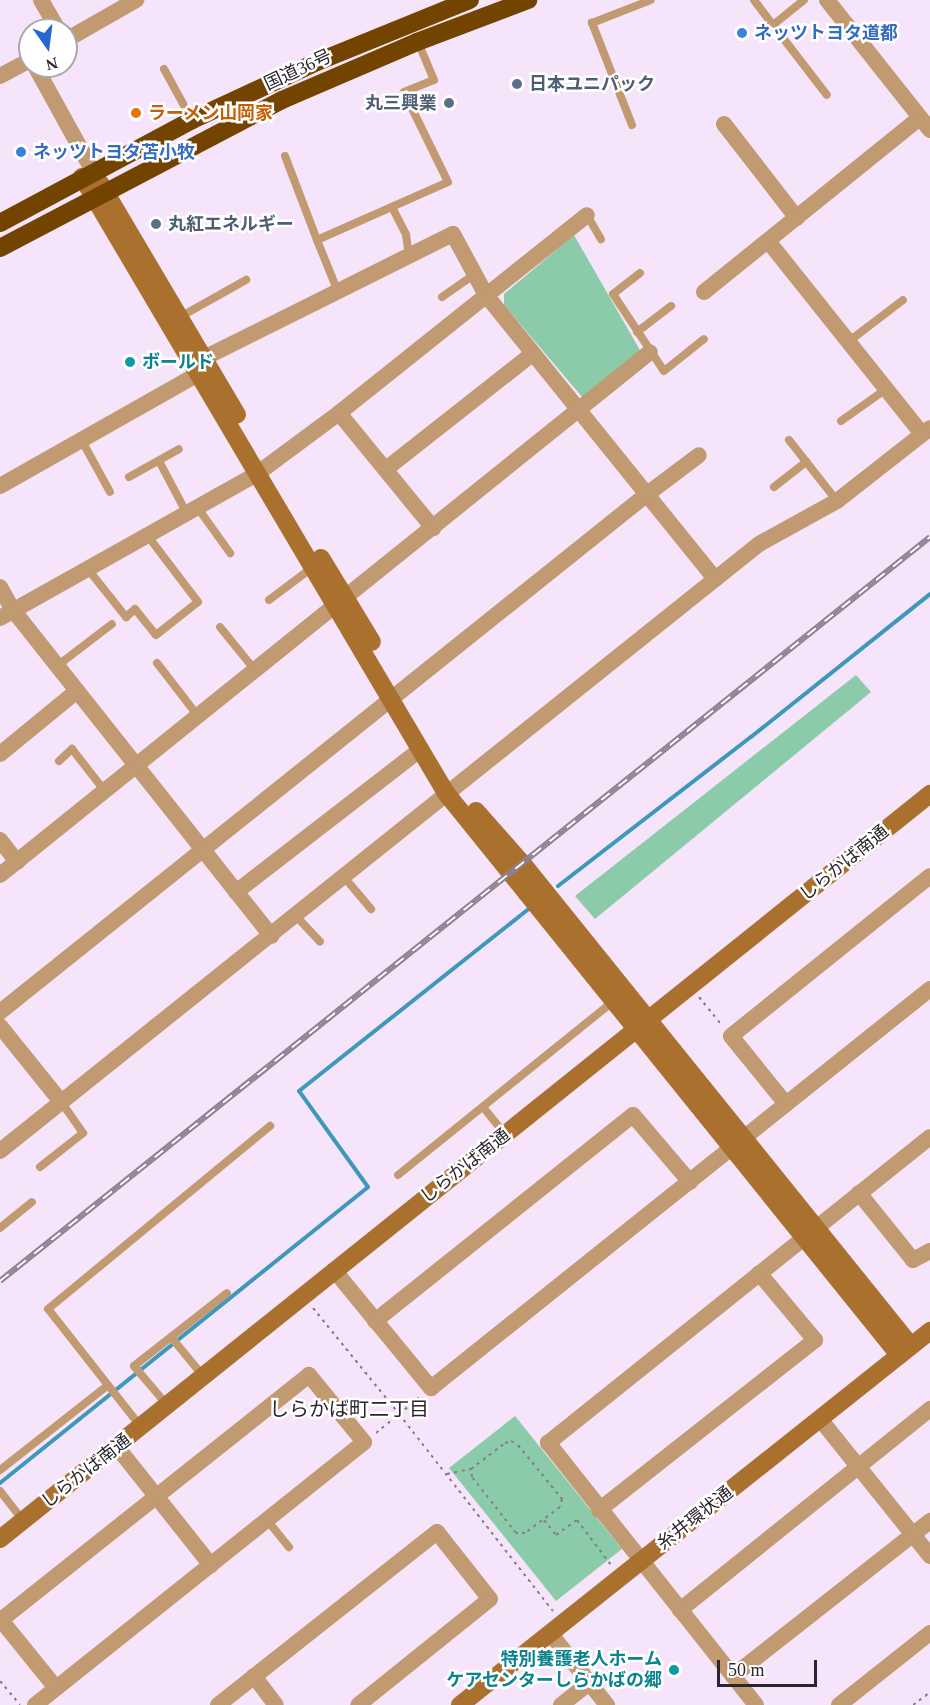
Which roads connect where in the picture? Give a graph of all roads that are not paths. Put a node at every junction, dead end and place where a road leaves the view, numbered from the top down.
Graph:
1 (42, 0) edge
2 (471, 0) edge
3 (528, 0) edge
4 (651, 0) edge
5 (754, 0) edge
6 (804, 0) edge
7 (827, 0) edge
8 (132, 1) edge
9 (792, 3) edge
10 (52, 18) edge
11 (773, 25) junction
12 (78, 33) edge
13 (417, 42) junction
14 (18, 66) edge
15 (164, 69) dead end
16 (0, 76) edge
17 (41, 78) edge
18 (827, 95) dead end
19 (192, 120) junction
20 (724, 124) dead end
21 (925, 124) edge
22 (632, 125) dead end
23 (285, 156) dead end
24 (88, 174) junction
25 (99, 194) junction
26 (392, 207) junction
27 (587, 215) joint
28 (797, 218) junction
29 (1, 219) edge
30 (601, 239) dead end
31 (317, 240) junction
32 (768, 241) junction
33 (0, 248) edge
34 (409, 258) junction
35 (640, 273) dead end
36 (475, 274) junction
37 (246, 280) dead end
38 (704, 292) dead end
39 (339, 293) junction
40 (486, 295) junction
41 (442, 297) dead end
42 (903, 300) dead end
43 (671, 306) dead end
44 (180, 317) junction
45 (637, 332) junction
46 (704, 339) dead end
47 (848, 342) junction
48 (650, 352) junction
49 (532, 354) junction
50 (201, 366) junction
51 (886, 389) junction
52 (578, 412) junction
53 (339, 413) junction
54 (841, 421) dead end
55 (926, 431) edge
56 (789, 440) dead end
57 (82, 441) junction
58 (179, 449) dead end
59 (699, 455) dead end
60 (159, 460) junction
61 (806, 462) junction
62 (386, 469) junction
63 (262, 470) junction
64 (129, 477) dead end
65 (0, 486) edge
66 (774, 487) dead end
67 (110, 492) dead end
68 (646, 495) junction
69 (837, 501) junction
70 (192, 509) junction
71 (432, 528) junction
72 (147, 534) junction
73 (230, 553) dead end
74 (313, 567) junction
75 (87, 568) junction
76 (715, 579) junction
77 (0, 587) edge
78 (269, 600) dead end
79 (341, 602) junction
80 (7, 614) edge
81 (112, 624) dead end
82 (220, 627) dead end
83 (157, 663) dead end
84 (57, 666) junction
85 (255, 670) junction
86 (77, 691) junction
87 (396, 695) junction
88 (198, 716) junction
89 (421, 748) junction
90 (0, 754) edge
91 (59, 761) dead end
92 (136, 764) junction
93 (451, 789) junction
94 (104, 790) junction
95 (930, 794) edge
96 (0, 840) edge
97 (203, 851) junction
98 (17, 862) junction
99 (0, 875) edge
100 (344, 876) junction
101 (930, 876) edge
102 (236, 892) junction
103 (371, 909) dead end
104 (296, 916) junction
105 (272, 936) junction
106 (320, 942) dead end
107 (930, 990) edge
108 (615, 1001) junction
109 (0, 1012) edge
110 (0, 1026) edge
111 (642, 1026) junction
112 (61, 1102) junction
113 (786, 1104) junction
114 (483, 1107) junction
115 (270, 1126) dead end
116 (505, 1134) junction
117 (930, 1137) edge
118 (737, 1144) junction
119 (0, 1151) edge
120 (40, 1167) dead end
121 (398, 1175) dead end
122 (690, 1182) junction
123 (859, 1193) junction
124 (32, 1202) dead end
125 (0, 1228) edge
126 (809, 1234) junction
127 (930, 1251) edge
128 (334, 1270) junction
129 (759, 1273) junction
130 (227, 1293) dead end
131 (375, 1321) junction
132 (930, 1331) edge
133 (171, 1337) junction
134 (905, 1350) junction
135 (203, 1377) junction
136 (108, 1385) junction
137 (168, 1406) junction
138 (930, 1409) edge
139 (820, 1419) junction
140 (141, 1427) junction
141 (117, 1447) junction
142 (860, 1466) junction
143 (0, 1470) edge
144 (0, 1491) edge
145 (155, 1496) junction
146 (599, 1510) junction
147 (23, 1520) junction
148 (267, 1520) junction
149 (930, 1521) edge
150 (913, 1534) junction
151 (0, 1539) edge
152 (289, 1548) dead end
153 (930, 1556) edge
154 (640, 1561) junction
155 (211, 1565) junction
156 (680, 1610) junction
157 (556, 1628) junction
158 (930, 1633) edge
159 (254, 1676) junction
160 (733, 1676) junction
161 (589, 1683) junction
162 (56, 1688) junction
163 (751, 1703) edge
164 (35, 1705) edge
165 (218, 1705) edge
166 (276, 1705) edge
167 (358, 1705) edge
168 (460, 1705) edge
169 (561, 1705) edge
170 (607, 1705) edge
171 (839, 1705) edge

1 - 10 street
2 - 19 highway, 国道36号
3 - 13 highway, 国道36号
4 - 22 lane
5 - 11 lane
6 - 9 lane
7 - 21 street
8 - 12 street
9 - 11 lane
11 - 18 lane
13 - 25 highway, 国道36号
13 - 26 lane
14 - 16 street
15 - 19 lane
17 - 24 street
19 - 24 highway, 国道36号
20 - 28 street
21 - 28 street
23 - 31 lane
24 - 25 street
24 - 29 highway, 国道36号
25 - 33 highway, 国道36号
25 - 44 street
25 - 50 street
26 - 31 lane
26 - 34 lane
27 - 30 lane
27 - 40 street
28 - 32 street
31 - 39 lane
32 - 38 street
32 - 47 street
34 - 36 street
34 - 39 street
35 - 45 lane
36 - 40 street
36 - 41 lane
37 - 44 lane
39 - 50 street
40 - 49 street
40 - 53 street
42 - 47 lane
43 - 45 lane
44 - 50 street
45 - 48 lane
46 - 48 lane
47 - 51 street
48 - 52 street
49 - 52 street
49 - 62 street
50 - 57 street
50 - 63 street
51 - 54 lane
51 - 55 street
52 - 68 street
52 - 71 street
53 - 62 street
53 - 63 street
55 - 69 street
56 - 61 lane
57 - 65 street
57 - 67 lane
58 - 60 lane
59 - 68 street
60 - 64 lane
60 - 70 lane
61 - 66 lane
61 - 69 lane
62 - 71 street
63 - 70 street
63 - 74 street
63 - 79 street
68 - 76 street
68 - 87 street
69 - 76 street
70 - 72 street
70 - 73 lane
71 - 79 street
72 - 75 street
72 - 75 lane
74 - 78 lane
74 - 79 street
75 - 80 street
76 - 93 street
77 - 80 street
79 - 85 street
79 - 87 street
80 - 84 street
81 - 84 lane
82 - 85 lane
83 - 88 lane
84 - 86 street
85 - 88 street
86 - 90 street
86 - 92 street
87 - 89 street
87 - 93 street
87 - 97 street
88 - 92 street
89 - 93 street
89 - 102 street
91 - 94 lane
92 - 94 street
92 - 97 street
93 - 100 street
93 - 108 street
93 - 111 street
94 - 98 street
95 - 111 street, しらかば南通
96 - 98 street
97 - 102 street
97 - 109 street
98 - 99 street
100 - 103 lane
100 - 104 street
101 - 113 street
102 - 105 street
104 - 105 street
104 - 106 lane
105 - 112 street
107 - 113 street
108 - 111 street
108 - 114 lane
110 - 112 street
111 - 116 street, しらかば南通
111 - 118 street
112 - 119 street
112 - 120 lane
113 - 118 street
114 - 116 lane
114 - 121 lane
115 - 136 lane
116 - 128 street, しらかば南通
117 - 123 street
118 - 122 street
118 - 126 street
122 - 131 street
122 - 131 street
123 - 126 street
123 - 127 street
124 - 125 lane
126 - 129 street
126 - 134 street
128 - 131 street
128 - 135 street, しらかば南通
129 - 146 street
129 - 146 street
130 - 133 lane
132 - 134 street, 糸井環状通
133 - 135 lane
133 - 137 lane
134 - 139 street, 糸井環状通
135 - 137 street, しらかば南通
136 - 140 lane
136 - 143 lane
137 - 140 street, しらかば南通
138 - 142 street
139 - 142 street
139 - 154 street, 糸井環状通
140 - 141 street, しらかば南通
141 - 145 street
141 - 147 street, しらかば南通
142 - 150 street
142 - 156 street
144 - 147 lane
145 - 148 street
145 - 155 street
145 - 162 street
146 - 154 street
147 - 151 street, しらかば南通
148 - 152 lane
148 - 155 street
149 - 150 street
150 - 153 street
150 - 160 street
154 - 156 street
154 - 157 street, 糸井環状通
155 - 162 street
156 - 160 street
157 - 161 street
157 - 168 street, 糸井環状通
158 - 171 street
159 - 165 street
159 - 166 street
159 - 167 street
160 - 163 street
161 - 169 street
161 - 170 street
162 - 164 street

